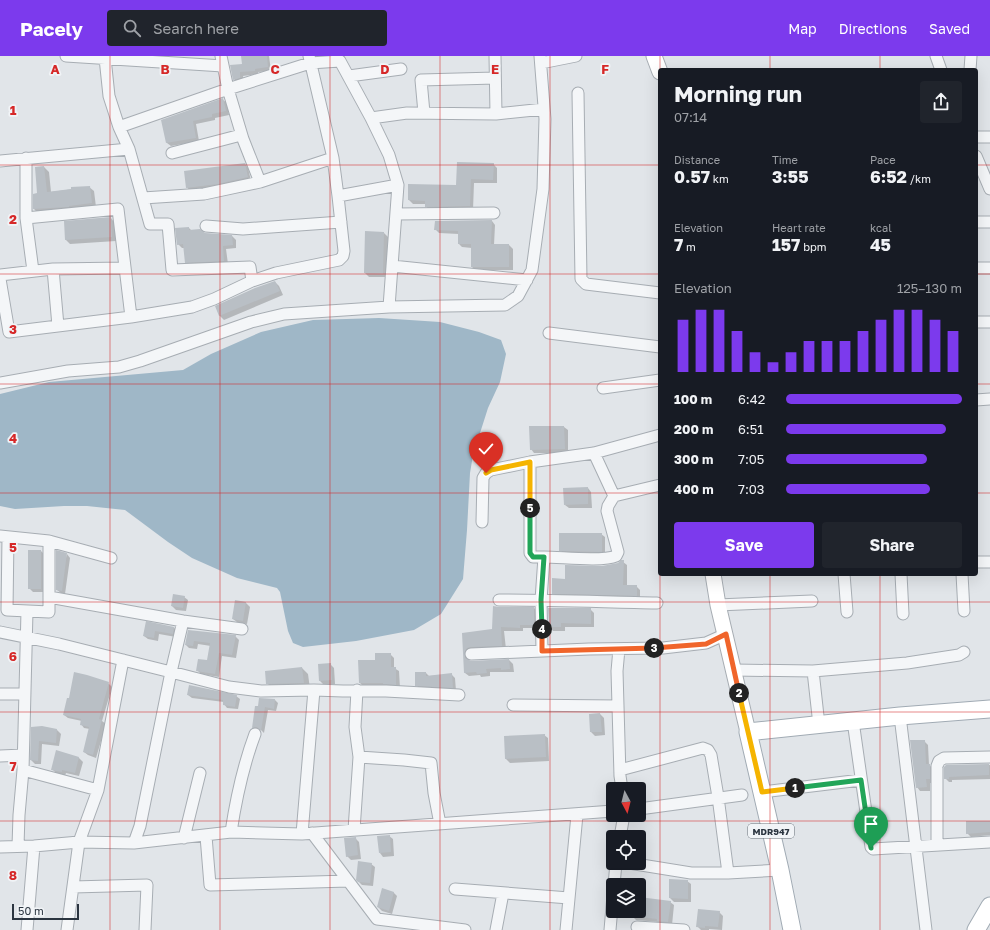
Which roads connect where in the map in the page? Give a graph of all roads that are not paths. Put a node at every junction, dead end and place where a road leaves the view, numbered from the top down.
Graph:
1 (66, 56) edge
2 (79, 56) edge
3 (495, 56) edge
4 (576, 56) edge
5 (654, 56) edge
6 (936, 56) edge
7 (972, 56) edge
8 (105, 58) junction
9 (161, 59) edge
10 (310, 59) edge
11 (540, 60) edge
12 (222, 61) edge
13 (658, 68) edge
14 (940, 68) edge
15 (970, 68) edge
16 (401, 69) dead end
17 (349, 76) junction
18 (495, 78) junction
19 (228, 89) junction
20 (578, 93) dead end
21 (544, 109) junction
22 (424, 113) junction
23 (496, 114) junction
24 (371, 118) junction
25 (119, 127) junction
26 (241, 135) junction
27 (978, 137) edge
28 (990, 137) edge
29 (129, 149) junction
30 (172, 153) dead end
31 (26, 158) junction
32 (333, 158) junction
33 (0, 161) edge
34 (978, 162) edge
35 (260, 182) junction
36 (985, 182) edge
37 (398, 185) junction
38 (338, 196) junction
39 (143, 198) junction
40 (494, 213) dead end
41 (396, 214) junction
42 (26, 218) junction
43 (341, 222) junction
44 (978, 222) edge
45 (990, 222) edge
46 (206, 226) dead end
47 (392, 266) junction
48 (125, 268) junction
49 (978, 268) edge
50 (990, 268) edge
51 (53, 269) junction
52 (33, 271) junction
53 (0, 275) edge
54 (0, 280) edge
55 (527, 280) junction
56 (252, 281) junction
57 (658, 293) edge
58 (389, 307) junction
59 (131, 317) junction
60 (978, 322) edge
61 (990, 322) edge
62 (58, 326) junction
63 (5, 332) edge
64 (549, 333) dead end
65 (658, 347) edge
66 (658, 380) edge
67 (0, 383) edge
68 (603, 388) dead end
69 (990, 399) edge
70 (978, 400) edge
71 (658, 436) edge
72 (594, 453) junction
73 (530, 462) junction
74 (658, 485) edge
75 (611, 500) junction
76 (482, 522) dead end
77 (4, 537) edge
78 (49, 541) junction
79 (544, 557) junction
80 (111, 558) dead end
81 (978, 562) edge
82 (990, 562) edge
83 (713, 576) edge
84 (844, 576) edge
85 (901, 576) edge
86 (962, 576) edge
87 (49, 597) junction
88 (499, 600) dead end
89 (541, 600) junction
90 (812, 601) dead end
91 (657, 603) dead end
92 (718, 605) junction
93 (27, 611) junction
94 (964, 611) dead end
95 (847, 612) dead end
96 (903, 614) dead end
97 (183, 621) junction
98 (242, 629) dead end
99 (0, 632) edge
100 (726, 634) junction
101 (26, 637) junction
102 (619, 649) junction
103 (542, 651) junction
104 (964, 652) dead end
105 (471, 654) dead end
106 (123, 660) junction
107 (734, 670) junction
108 (813, 671) junction
109 (171, 672) junction
110 (314, 690) junction
111 (357, 690) junction
112 (0, 694) edge
113 (25, 694) junction
114 (459, 695) dead end
115 (513, 705) dead end
116 (618, 706) junction
117 (990, 709) edge
118 (900, 716) junction
119 (853, 721) junction
120 (819, 725) junction
121 (748, 732) junction
122 (255, 734) dead end
123 (24, 755) junction
124 (0, 756) edge
125 (359, 757) junction
126 (990, 757) edge
127 (23, 770) junction
128 (620, 770) junction
129 (200, 773) dead end
130 (861, 780) junction
131 (621, 782) edge
132 (98, 790) junction
133 (762, 792) junction
134 (742, 795) dead end
135 (718, 798) junction
136 (646, 808) edge
137 (606, 812) edge
138 (577, 815) junction
139 (440, 824) junction
140 (354, 830) junction
141 (231, 832) junction
142 (307, 834) junction
143 (206, 836) junction
144 (184, 838) junction
145 (79, 842) junction
146 (990, 842) edge
147 (134, 844) junction
148 (937, 845) junction
149 (18, 846) junction
150 (34, 846) junction
151 (916, 846) junction
152 (0, 847) edge
153 (646, 866) edge
154 (775, 870) junction
155 (728, 873) junction
156 (348, 881) junction
157 (73, 887) junction
158 (455, 889) dead end
159 (503, 893) junction
160 (569, 898) junction
161 (990, 906) edge
162 (611, 918) edge
163 (637, 927) dead end
164 (27, 930) edge
165 (67, 930) edge
166 (145, 930) edge
167 (464, 930) edge
168 (496, 930) edge
169 (566, 930) edge
170 (610, 930) edge
171 (684, 930) edge
172 (792, 930) edge
173 (926, 930) edge
174 (976, 930) edge

1 - 2 street
2 - 8 street
3 - 18 street
4 - 11 street
5 - 13 main road
6 - 14 street
7 - 15 street
8 - 9 street
8 - 25 street
9 - 12 street
10 - 17 street
10 - 19 street
10 - 32 street
11 - 21 street
12 - 19 street
16 - 17 street
17 - 24 street
18 - 22 street
18 - 23 street
19 - 25 street
19 - 26 street
20 - 57 street
21 - 23 street
21 - 55 street
22 - 23 street
22 - 24 street
24 - 37 street
25 - 29 street
26 - 30 street
26 - 35 street
27 - 28 street
29 - 31 street
29 - 39 street
31 - 33 street
31 - 42 street
32 - 35 street
32 - 38 street
34 - 36 street
35 - 39 street
37 - 38 street
37 - 41 street
38 - 43 street
39 - 56 street
40 - 41 street
41 - 47 street
42 - 48 street
42 - 52 street
43 - 46 street
43 - 56 street
44 - 45 street
47 - 55 street
47 - 58 street
48 - 51 street
48 - 59 street
49 - 50 street
51 - 52 street
51 - 62 street
52 - 53 street
54 - 63 street
55 - 58 street
56 - 59 street
58 - 67 street
59 - 62 street
60 - 61 street
62 - 63 street
64 - 65 street
66 - 68 street
69 - 70 street
71 - 72 street
72 - 73 street
72 - 75 street
73 - 76 street
73 - 79 street
74 - 75 street
75 - 79 street
77 - 78 street
77 - 93 street
78 - 80 street
78 - 87 street
79 - 89 street
81 - 82 street
83 - 92 main road, MDR947
84 - 95 street
85 - 96 street
86 - 94 street
87 - 93 street
87 - 97 street
88 - 89 street
89 - 91 street
89 - 103 street
90 - 92 street
92 - 100 main road, MDR947
93 - 101 street
97 - 98 street
97 - 109 street
99 - 101 street
100 - 102 street
100 - 107 main road, MDR947
101 - 106 street
101 - 113 street
102 - 103 street
102 - 116 street
103 - 105 street
104 - 108 street
106 - 109 street
106 - 132 street
107 - 108 street
107 - 121 main road, MDR947
108 - 120 street
109 - 110 street
109 - 147 street
110 - 111 street
110 - 142 street
111 - 114 street
111 - 125 street
112 - 113 street
113 - 123 street
115 - 116 street
116 - 128 street
117 - 118 main road
118 - 119 main road
118 - 151 street
119 - 120 main road
119 - 130 street
120 - 121 main road
121 - 133 main road, MDR947
122 - 141 street
123 - 124 street
123 - 127 street
125 - 139 street
125 - 140 street
126 - 148 street
127 - 132 street
127 - 149 street
128 - 131 street
128 - 135 street
129 - 144 street
130 - 133 street
130 - 151 street
132 - 145 street
133 - 154 main road, MDR947
134 - 135 street
135 - 136 street
135 - 155 street
137 - 138 street
138 - 139 street
138 - 160 street
139 - 140 street
140 - 142 street
141 - 142 street
141 - 143 street
142 - 156 street
143 - 144 street
143 - 156 street
144 - 147 street
145 - 147 street
145 - 150 street
145 - 157 street
146 - 148 street
148 - 151 street
149 - 150 street
149 - 152 street
150 - 164 street
151 - 173 street
153 - 155 street
154 - 155 street
154 - 172 main road, MDR947
156 - 167 street
157 - 165 street
157 - 166 street
158 - 159 street
159 - 160 street
159 - 168 street
160 - 169 street
161 - 174 main road
162 - 170 street
163 - 171 street

